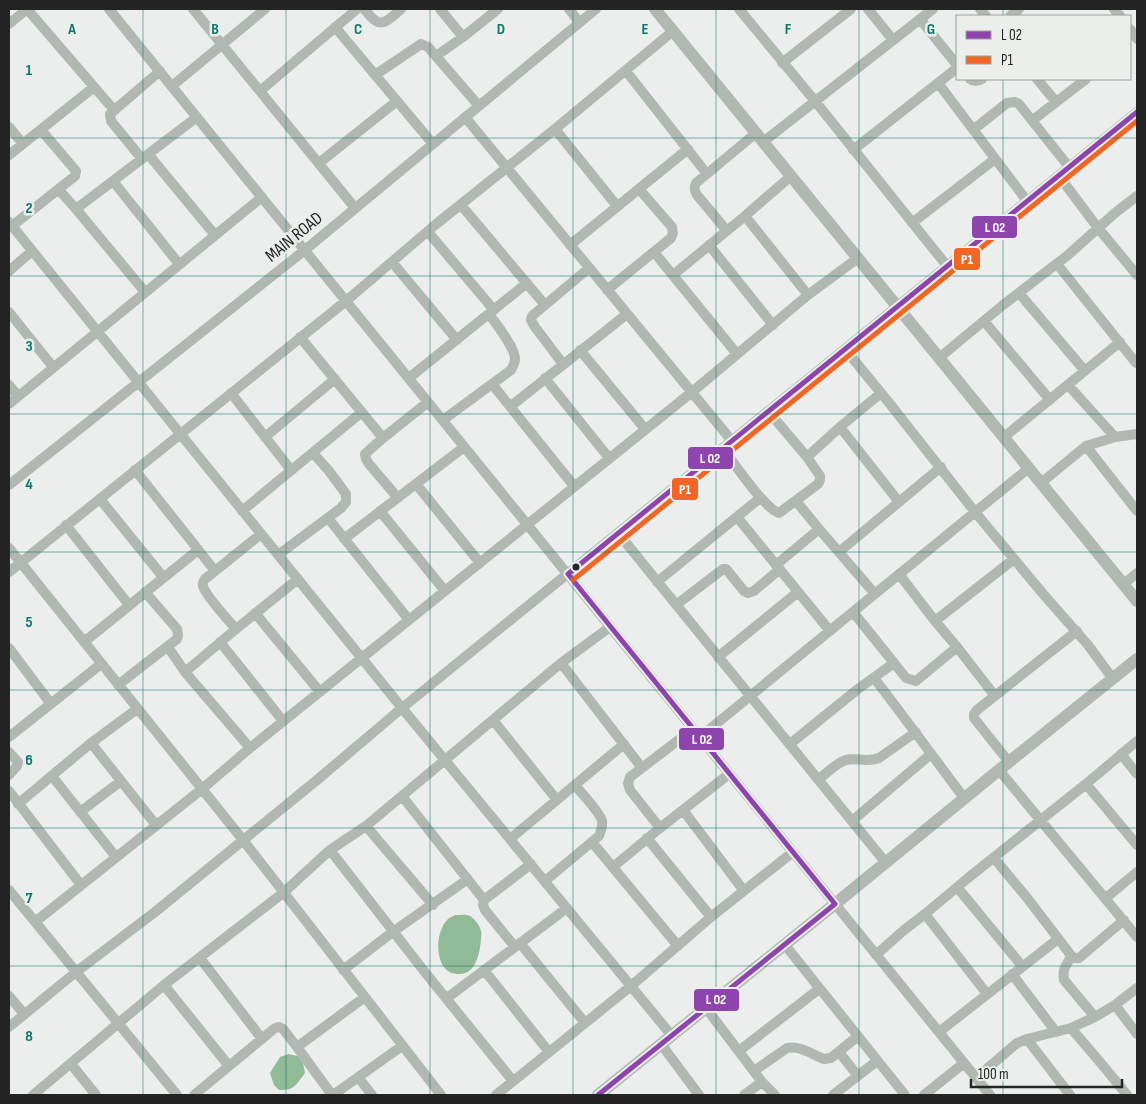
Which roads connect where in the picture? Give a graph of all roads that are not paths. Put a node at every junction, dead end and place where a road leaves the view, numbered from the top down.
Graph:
1 (27, 9) edge
2 (109, 9) edge
3 (193, 9) edge
4 (265, 9) edge
5 (357, 9) edge
6 (364, 9) edge
7 (401, 9) edge
8 (440, 9) edge
9 (498, 9) edge
10 (569, 9) edge
11 (596, 9) edge
12 (655, 9) edge
13 (738, 9) edge
14 (851, 9) edge
15 (868, 9) edge
16 (933, 9) edge
17 (920, 19) junction
18 (580, 22) junction
19 (9, 24) edge
20 (335, 27) junction
21 (673, 32) junction
22 (463, 37) junction
23 (893, 40) junction
24 (222, 45) junction
25 (436, 56) junction
26 (782, 63) junction
27 (956, 65) edge
28 (956, 67) edge
29 (160, 71) junction
30 (626, 71) junction
31 (375, 75) junction
32 (1038, 80) edge
33 (1085, 80) edge
34 (938, 83) junction
35 (172, 86) junction
36 (94, 87) junction
37 (260, 91) junction
38 (397, 101) junction
39 (815, 101) junction
40 (1056, 102) junction
41 (479, 106) junction
42 (114, 110) junction
43 (1137, 112) edge
44 (197, 117) junction
45 (465, 117) junction
46 (1033, 120) junction
47 (9, 127) edge
48 (556, 129) junction
49 (41, 130) junction
50 (973, 130) junction
51 (760, 138) junction
52 (23, 144) junction
53 (433, 144) junction
54 (688, 149) junction
55 (853, 150) junction
56 (9, 156) edge
57 (145, 156) junction
58 (995, 159) junction
59 (319, 163) junction
60 (1069, 167) junction
61 (507, 168) junction
62 (707, 174) junction
63 (791, 176) junction
64 (1058, 176) junction
65 (113, 181) junction
66 (639, 189) junction
67 (59, 190) junction
68 (1137, 196) edge
69 (262, 197) junction
70 (1027, 202) junction
71 (462, 205) junction
72 (617, 206) junction
73 (356, 208) junction
74 (76, 209) junction
75 (745, 216) junction
76 (10, 224) edge
77 (912, 224) junction
78 (1098, 228) junction
79 (727, 231) junction
80 (428, 232) junction
81 (215, 235) junction
82 (570, 245) junction
83 (709, 245) junction
84 (305, 250) junction
85 (32, 251) junction
86 (654, 252) junction
87 (858, 258) junction
88 (392, 262) junction
89 (179, 264) junction
90 (1057, 264) junction
91 (947, 266) junction
92 (589, 268) junction
93 (9, 270) edge
94 (673, 274) junction
95 (1137, 275) edge
96 (527, 283) junction
97 (607, 290) junction
98 (145, 292) junction
99 (1019, 293) junction
100 (808, 295) junction
101 (346, 301) junction
102 (544, 305) junction
103 (897, 306) junction
104 (9, 312) edge
105 (491, 312) junction
106 (627, 314) junction
107 (984, 321) junction
108 (773, 324) junction
109 (97, 331) junction
110 (300, 337) junction
111 (456, 340) junction
112 (1120, 342) junction
113 (845, 349) junction
114 (580, 350) junction
115 (737, 354) junction
116 (939, 358) junction
117 (1137, 363) edge
118 (563, 364) junction
119 (53, 367) junction
120 (1085, 371) junction
121 (409, 378) junction
122 (545, 378) junction
123 (335, 379) junction
124 (138, 381) junction
125 (492, 384) junction
126 (1068, 385) junction
127 (9, 386) edge
128 (692, 392) junction
129 (231, 393) junction
130 (881, 393) junction
131 (18, 396) junction
132 (1050, 400) junction
133 (428, 402) junction
134 (9, 404) edge
135 (511, 406) junction
136 (362, 412) junction
137 (768, 412) junction
138 (443, 420) junction
139 (840, 427) junction
140 (645, 430) junction
141 (180, 433) junction
142 (1136, 436) edge
143 (266, 437) junction
144 (1004, 437) junction
145 (1114, 437) junction
146 (383, 438) junction
147 (732, 441) junction
148 (1086, 446) junction
149 (464, 447) junction
150 (723, 448) junction
151 (314, 453) junction
152 (807, 457) junction
153 (609, 458) junction
154 (941, 467) junction
155 (1029, 468) junction
156 (135, 470) junction
157 (291, 470) junction
158 (1041, 483) junction
159 (416, 484) junction
160 (9, 485) edge
161 (574, 486) junction
162 (398, 498) junction
163 (760, 498) junction
164 (100, 499) junction
165 (796, 501) junction
166 (898, 502) junction
167 (242, 511) junction
168 (380, 511) junction
169 (1137, 511) edge
170 (975, 512) junction
171 (737, 517) junction
172 (328, 518) junction
173 (528, 524) junction
174 (66, 526) junction
175 (819, 530) junction
176 (618, 533) junction
177 (261, 534) junction
178 (344, 539) junction
179 (9, 548) edge
180 (198, 550) junction
181 (839, 552) junction
182 (278, 555) junction
183 (1014, 559) junction
184 (21, 562) junction
185 (480, 563) junction
186 (778, 567) junction
187 (215, 571) junction
188 (9, 572) edge
189 (1137, 573) edge
190 (568, 574) junction
191 (900, 574) junction
192 (163, 577) junction
193 (298, 579) junction
194 (657, 582) junction
195 (1124, 584) junction
196 (444, 591) junction
197 (145, 592) junction
198 (798, 592) junction
199 (875, 594) junction
200 (1137, 600) edge
201 (130, 604) junction
202 (676, 605) junction
203 (854, 612) junction
204 (255, 613) junction
205 (409, 620) junction
206 (935, 621) junction
207 (610, 627) junction
208 (236, 629) junction
209 (830, 631) junction
210 (1077, 631) junction
211 (84, 642) junction
212 (220, 642) junction
213 (168, 647) junction
214 (957, 647) junction
215 (9, 648) edge
216 (718, 657) junction
217 (362, 658) junction
218 (1137, 658) edge
219 (561, 663) junction
220 (894, 663) junction
221 (101, 664) junction
222 (185, 672) junction
223 (874, 678) junction
224 (1113, 679) junction
225 (118, 686) junction
226 (320, 692) junction
227 (750, 696) junction
228 (995, 696) junction
229 (51, 704) junction
230 (137, 708) junction
231 (402, 708) junction
232 (493, 720) junction
233 (283, 721) junction
234 (916, 732) junction
235 (697, 733) junction
236 (9, 737) edge
237 (1137, 741) edge
238 (91, 743) junction
239 (624, 744) junction
240 (790, 744) junction
241 (250, 748) junction
242 (9, 752) edge
243 (931, 754) junction
244 (1121, 754) junction
245 (445, 760) junction
246 (1004, 766) junction
247 (642, 768) junction
248 (729, 774) junction
249 (1137, 774) edge
250 (9, 775) edge
251 (52, 776) junction
252 (819, 779) junction
253 (121, 781) junction
254 (1086, 784) junction
255 (575, 785) junction
256 (202, 789) junction
257 (9, 792) edge
258 (402, 796) junction
259 (964, 798) junction
260 (557, 800) junction
261 (18, 804) junction
262 (682, 810) junction
263 (80, 812) junction
264 (1041, 820) junction
265 (852, 821) junction
266 (156, 825) junction
267 (366, 826) junction
268 (660, 828) junction
269 (647, 838) junction
270 (510, 839) junction
271 (243, 840) junction
272 (592, 842) junction
273 (1137, 845) edge
274 (330, 850) junction
275 (793, 852) junction
276 (116, 857) junction
277 (994, 858) junction
278 (886, 863) junction
279 (531, 864) junction
280 (613, 866) junction
281 (1137, 872) edge
282 (468, 879) junction
283 (545, 881) junction
284 (81, 885) junction
285 (957, 887) junction
286 (9, 890) edge
287 (744, 890) junction
288 (283, 893) junction
289 (1106, 898) junction
290 (484, 900) junction
291 (835, 904) junction
292 (433, 905) junction
293 (567, 908) junction
294 (925, 914) junction
295 (711, 917) junction
296 (1124, 920) junction
297 (35, 922) junction
298 (394, 931) junction
299 (1137, 936) edge
300 (1058, 939) junction
301 (785, 944) junction
302 (517, 945) junction
303 (678, 946) junction
304 (876, 955) junction
305 (1071, 956) junction
306 (200, 958) junction
307 (1022, 966) junction
308 (343, 970) junction
309 (484, 970) junction
310 (76, 972) junction
311 (1012, 974) junction
312 (164, 985) junction
313 (631, 986) junction
314 (1137, 988) edge
315 (819, 989) junction
316 (987, 994) junction
317 (9, 996) edge
318 (365, 997) junction
319 (447, 998) junction
320 (1115, 1005) junction
321 (706, 1008) junction
322 (24, 1014) junction
323 (1095, 1017) junction
324 (585, 1023) junction
325 (118, 1025) junction
326 (9, 1027) edge
327 (1071, 1028) junction
328 (939, 1032) junction
329 (1056, 1032) junction
330 (1137, 1034) edge
331 (672, 1036) junction
332 (858, 1037) junction
333 (262, 1039) junction
334 (1027, 1039) junction
335 (661, 1044) junction
336 (297, 1046) junction
337 (402, 1046) junction
338 (739, 1051) junction
339 (549, 1052) junction
340 (839, 1052) junction
341 (876, 1061) junction
342 (964, 1063) junction
343 (71, 1064) junction
344 (229, 1066) junction
345 (754, 1071) junction
346 (858, 1076) junction
347 (358, 1077) junction
348 (976, 1078) junction
349 (513, 1081) junction
350 (762, 1082) junction
351 (33, 1095) edge
352 (96, 1095) edge
353 (177, 1095) edge
354 (194, 1095) edge
355 (333, 1095) edge
356 (372, 1095) edge
357 (440, 1095) edge
358 (496, 1095) edge
359 (598, 1095) edge
360 (699, 1095) edge
361 (744, 1095) edge
362 (775, 1095) edge
363 (833, 1095) edge
364 (905, 1095) edge
365 (924, 1095) edge
366 (990, 1095) edge
367 (1070, 1095) edge
368 (1126, 1095) edge

1 - 19 street
1 - 36 street
2 - 29 street
3 - 24 street
4 - 24 street
5 - 20 street
6 - 7 street
8 - 22 street
9 - 22 street
10 - 18 street
11 - 18 street, MAIN ROAD
12 - 21 street
13 - 26 street
14 - 26 street
15 - 23 street
16 - 17 street
17 - 23 street
17 - 27 street
18 - 41 street, MAIN ROAD
20 - 31 street
20 - 37 street
21 - 30 street
21 - 51 street
22 - 25 street
23 - 39 street
24 - 35 street
24 - 37 street
25 - 31 street
25 - 41 street
26 - 39 street
28 - 34 street
29 - 35 street
29 - 42 street
30 - 48 street
30 - 54 street
31 - 38 street
32 - 40 street
33 - 40 street
34 - 50 street
34 - 55 street
35 - 44 street
36 - 42 street
36 - 49 street
37 - 59 street
38 - 53 street
38 - 59 street
39 - 51 street
39 - 55 street
40 - 46 street
41 - 45 street, MAIN ROAD
42 - 57 street
43 - 60 street
44 - 57 street
44 - 69 street
45 - 53 street, MAIN ROAD
45 - 61 street
46 - 50 street
46 - 60 street
47 - 52 street
48 - 61 street
48 - 72 street
49 - 52 street
49 - 67 street
50 - 58 street
51 - 62 street
51 - 63 street
52 - 56 street
53 - 73 street, MAIN ROAD
54 - 62 street
54 - 66 street
55 - 77 street
57 - 65 street
57 - 81 street
58 - 70 street
58 - 77 street
59 - 73 street
60 - 64 street
61 - 71 street
61 - 82 street
62 - 79 street
63 - 75 street
63 - 87 street
64 - 70 street
64 - 78 street
65 - 74 street
65 - 89 street
66 - 72 street
66 - 86 street
67 - 74 street
67 - 76 street
68 - 78 street
69 - 81 street
69 - 84 street
70 - 91 street
71 - 80 street
71 - 96 street
72 - 82 street
73 - 84 street, MAIN ROAD
74 - 98 street
75 - 79 street
75 - 100 street
76 - 85 street
77 - 91 street
78 - 90 street
78 - 95 street
79 - 83 street
80 - 88 street
80 - 105 street
81 - 89 street
82 - 92 street
83 - 94 street
83 - 108 street
84 - 101 street
84 - 124 street, MAIN ROAD
85 - 93 street
85 - 109 street
86 - 94 street
86 - 97 street
87 - 100 street
87 - 103 street
88 - 101 street
88 - 111 street
89 - 98 street
90 - 99 street
90 - 112 street
91 - 103 street
92 - 97 street
92 - 102 street
94 - 115 street
96 - 102 street
96 - 105 street
97 - 106 street
98 - 109 street
99 - 107 street
99 - 120 street
100 - 108 street
101 - 110 street
101 - 121 street
102 - 118 street
103 - 113 street
103 - 116 street
104 - 119 street
105 - 111 street
105 - 125 street
106 - 114 street
106 - 128 street
107 - 116 street
107 - 132 street
108 - 115 street
109 - 119 street
109 - 124 street
110 - 123 street
110 - 129 street
111 - 121 street
112 - 117 street
112 - 120 street
113 - 130 street
113 - 137 street
114 - 118 street
114 - 140 street
115 - 128 street
116 - 144 street
118 - 122 street
119 - 131 street
120 - 126 street
121 - 133 street
122 - 135 street
122 - 153 street
123 - 136 street
123 - 143 street
124 - 141 street
124 - 160 street, MAIN ROAD
125 - 135 street
125 - 138 street
126 - 132 street
126 - 145 street
127 - 131 street
128 - 140 street
128 - 147 street
129 - 141 street
129 - 143 street
130 - 139 street
130 - 154 street
131 - 134 street
132 - 144 street
133 - 138 street
133 - 146 street
135 - 161 street
136 - 146 street
136 - 151 street
137 - 147 street
137 - 152 street
138 - 149 street
139 - 152 street
139 - 166 street
140 - 153 street
141 - 156 street
141 - 167 street
142 - 145 street
143 - 157 street
144 - 155 street
145 - 148 street
146 - 162 street
147 - 150 street
148 - 158 street
148 - 169 street
149 - 159 street
149 - 173 street
150 - 163 street
150 - 176 street
151 - 157 street
151 - 172 street
152 - 165 street
153 - 161 street
154 - 166 street
154 - 170 street
155 - 158 street
155 - 170 street
156 - 164 street
156 - 180 street
157 - 167 street
158 - 195 street
159 - 162 street
159 - 185 street
161 - 173 street
162 - 168 street
163 - 165 street
163 - 171 street
164 - 174 street
164 - 192 street
165 - 175 street
166 - 181 street
167 - 177 street
168 - 178 street
168 - 196 street
170 - 183 street
170 - 191 street
171 - 186 street
171 - 194 street
172 - 178 street
172 - 182 street
173 - 185 street
173 - 190 street
174 - 184 street
174 - 201 street
175 - 181 street
175 - 186 street
176 - 190 street
176 - 194 street
177 - 182 street
177 - 187 street
178 - 205 street
179 - 184 street
180 - 187 street
180 - 192 street
181 - 199 street
182 - 193 street
183 - 206 street
183 - 210 street
184 - 188 street
184 - 211 street
185 - 196 street
186 - 198 street
186 - 202 street
187 - 208 street
189 - 195 street
190 - 207 street
190 - 231 street
191 - 199 street
191 - 206 street
192 - 197 street
193 - 204 street
193 - 217 street
194 - 202 street
195 - 200 street
196 - 205 street
197 - 201 street
197 - 213 street
198 - 209 street
198 - 216 street
199 - 203 street
201 - 211 street
202 - 216 street
203 - 209 street
203 - 220 street
204 - 208 street
204 - 226 street
205 - 217 street
206 - 214 street
207 - 219 street
207 - 235 street
208 - 212 street
209 - 227 street
210 - 224 street
210 - 228 street
211 - 221 street
212 - 222 street
212 - 233 street
213 - 222 street
213 - 225 street
214 - 220 street
214 - 228 street
215 - 229 street
216 - 227 street
217 - 226 street
217 - 231 street
218 - 224 street
219 - 232 street
219 - 239 street
220 - 223 street
221 - 225 street
221 - 229 street
222 - 241 street
223 - 234 street
223 - 240 street
224 - 246 street
225 - 230 street
226 - 233 street
227 - 235 street
227 - 240 street
228 - 246 street
229 - 236 street
230 - 238 street
230 - 256 street
231 - 245 street
231 - 271 street
232 - 245 street
232 - 260 street
233 - 241 street
234 - 243 street
234 - 252 street
235 - 247 street
235 - 248 street
237 - 244 street
238 - 251 street
238 - 253 street
239 - 247 street
239 - 255 street
240 - 252 street
241 - 256 street
242 - 250 street
243 - 259 street
243 - 265 street
244 - 249 street
244 - 254 street
245 - 258 street
245 - 270 street
246 - 259 street
246 - 264 street
247 - 268 street
248 - 262 street
248 - 275 street
251 - 261 street
251 - 263 street
252 - 265 street
253 - 263 street
253 - 266 street
254 - 264 street
254 - 273 street
255 - 260 street
255 - 272 street
256 - 266 street
256 - 271 street
257 - 261 street
258 - 267 street
258 - 282 street
259 - 278 street
260 - 270 street
261 - 284 street
262 - 268 street
262 - 287 street
263 - 276 street
264 - 277 street
264 - 289 street
265 - 278 street
266 - 276 street
267 - 274 street
267 - 292 street
268 - 269 street
269 - 280 street
269 - 295 street
270 - 279 street
271 - 288 street
271 - 310 street
272 - 280 street
272 - 283 street
274 - 288 street
274 - 298 street
275 - 287 street
275 - 291 street
276 - 284 street
277 - 285 street
277 - 300 street
278 - 291 street
279 - 283 street
279 - 290 street
280 - 303 street
281 - 289 street
282 - 290 street
282 - 292 street
283 - 293 street
284 - 297 street
285 - 294 street
285 - 307 street
286 - 297 street
287 - 295 street
288 - 306 street
288 - 308 street
289 - 296 street
290 - 302 street
291 - 301 street
291 - 304 street
292 - 298 street
293 - 302 street
293 - 313 street
294 - 304 street
294 - 316 street
295 - 303 street
296 - 299 street
296 - 305 street
297 - 310 street
298 - 308 street
298 - 319 street
300 - 305 street
300 - 307 street
301 - 315 street
301 - 321 street
302 - 309 street
302 - 324 street
303 - 313 street
304 - 328 street
305 - 323 street
306 - 312 street
306 - 333 street
307 - 311 street
308 - 318 street
309 - 319 street
309 - 339 street
310 - 322 street
310 - 325 street
311 - 316 street
311 - 329 street
312 - 325 street
312 - 344 street
313 - 324 street
313 - 331 street
314 - 320 street
315 - 332 street
315 - 338 street
316 - 328 street
317 - 322 street
318 - 336 street
318 - 337 street
319 - 349 street
320 - 323 street
320 - 330 street
321 - 331 street
321 - 338 street
322 - 326 street
323 - 327 street
324 - 339 street
325 - 343 street
325 - 353 street
327 - 329 street
327 - 368 street
328 - 342 street
329 - 334 street
331 - 335 street
332 - 340 street
332 - 341 street
333 - 336 street
333 - 344 street
334 - 348 street
334 - 367 street
335 - 359 street
335 - 360 street
336 - 355 street
337 - 347 street
337 - 357 street
338 - 345 street
339 - 349 street
340 - 345 street
340 - 346 street
341 - 346 street
341 - 364 street
342 - 348 street
342 - 365 street
343 - 351 street
343 - 352 street
344 - 354 street
345 - 350 street
346 - 363 street
347 - 355 street
347 - 356 street
348 - 366 street
349 - 358 street
350 - 361 street
350 - 362 street

